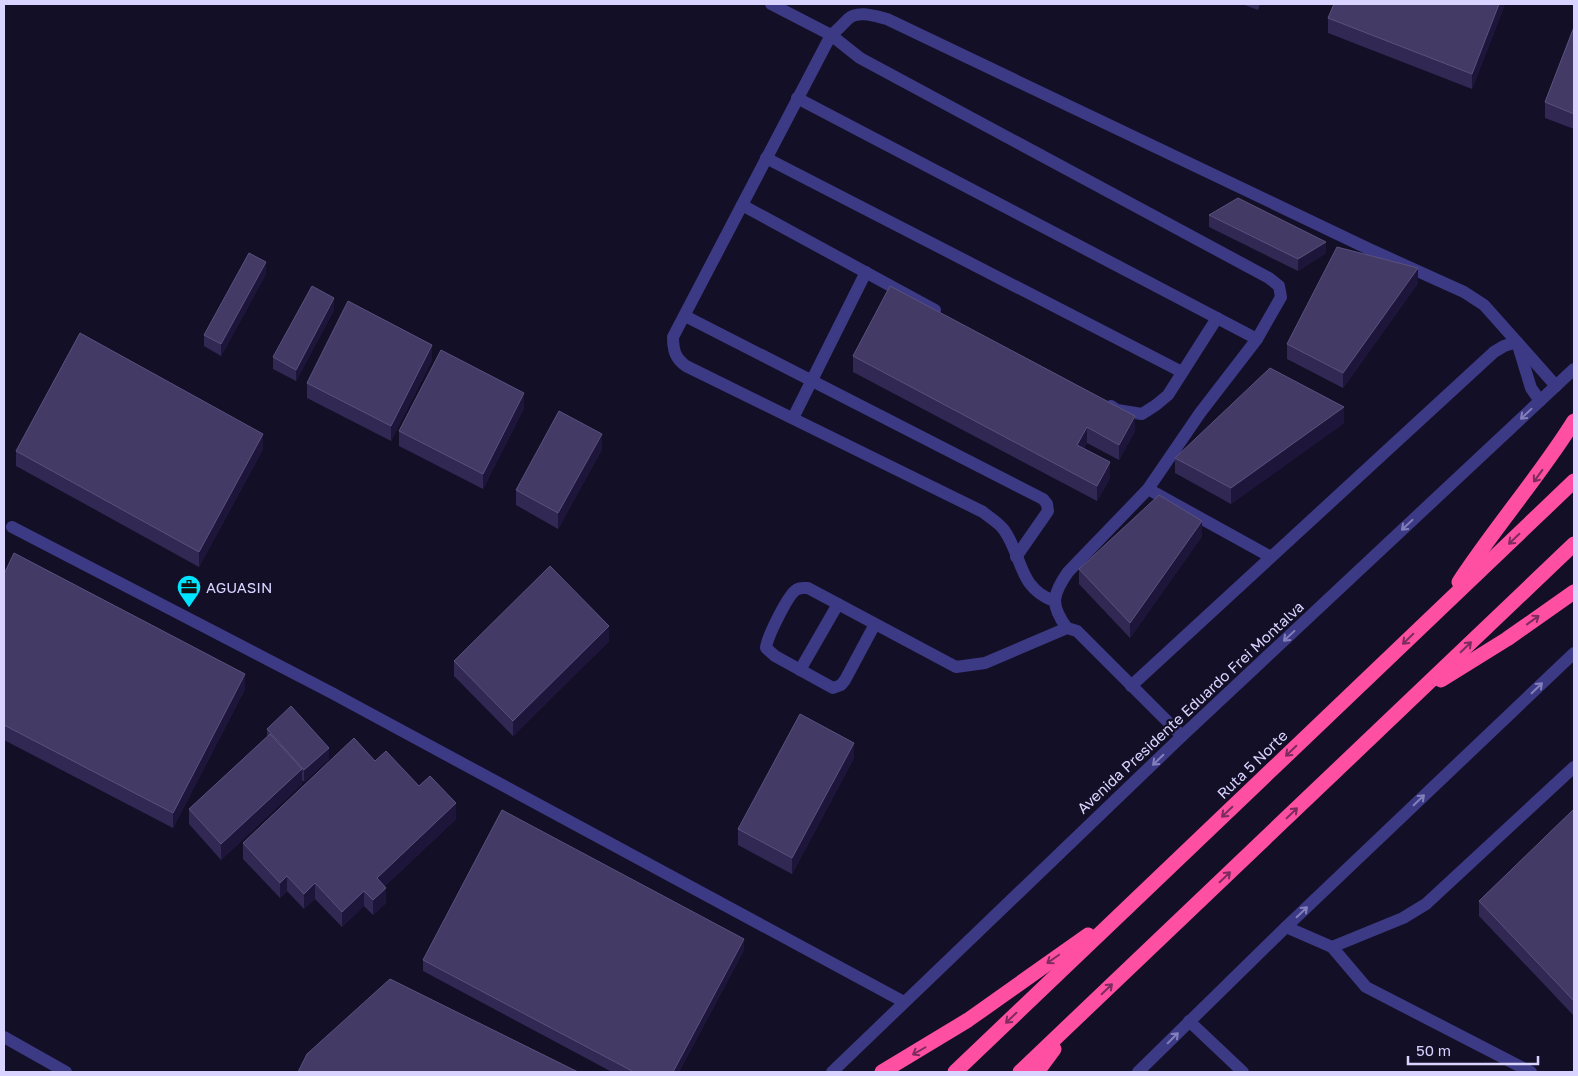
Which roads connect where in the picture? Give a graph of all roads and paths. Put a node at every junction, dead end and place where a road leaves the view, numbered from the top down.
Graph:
1 (771, 4) edge
2 (831, 35) junction
3 (797, 98) junction
4 (766, 158) junction
5 (742, 204) junction
6 (866, 272) junction
7 (944, 315) edge
8 (685, 316) junction
9 (1216, 318) junction
10 (1257, 340) junction
11 (1517, 342) junction
12 (1574, 369) edge
13 (1182, 372) junction
14 (812, 380) junction
15 (1556, 386) junction
16 (1100, 400) edge
17 (1540, 401) junction
18 (793, 418) junction
19 (1574, 421) edge
20 (1574, 481) edge
21 (1148, 489) junction
22 (12, 527) dead end
23 (1574, 544) edge
24 (1016, 557) junction
25 (1271, 557) junction
26 (1574, 592) edge
27 (1054, 601) junction
28 (838, 604) junction
29 (1444, 606) junction
30 (875, 624) junction
31 (1067, 628) junction
32 (1574, 653) edge
33 (800, 670) junction
34 (1131, 686) junction
35 (1418, 693) junction
36 (1182, 736) junction
37 (1574, 767) edge
38 (1122, 912) junction
39 (1286, 927) junction
40 (1332, 947) junction
41 (904, 1002) junction
42 (1189, 1021) junction
43 (1072, 1022) junction
44 (4, 1037) edge
45 (66, 1072) edge
46 (832, 1072) edge
47 (882, 1072) edge
48 (955, 1072) edge
49 (1020, 1072) edge
50 (1037, 1072) edge
51 (1138, 1072) edge
52 (1243, 1072) edge
53 (1531, 1072) edge

1 - 2 street
2 - 3 street
2 - 10 street
2 - 11 street
3 - 4 street
3 - 9 street
4 - 5 street
4 - 13 street
5 - 6 street
5 - 8 street
6 - 7 street
6 - 14 street
8 - 14 street
8 - 18 street
9 - 10 street
9 - 13 street
10 - 21 street
11 - 15 street
11 - 17 street
11 - 25 street
12 - 15 street, Avenida Presidente Eduardo Frei Montalva
13 - 16 street
14 - 18 street
14 - 24 street
15 - 17 street, Avenida Presidente Eduardo Frei Montalva
17 -> 36 street, Avenida Presidente Eduardo Frei Montalva
18 - 24 street
19 -> 29 highway
20 -> 29 highway, Ruta 5 Norte
21 - 25 street
21 - 27 street
22 - 41 street
35 -> 23 highway
24 - 27 street
25 - 34 street
35 -> 26 highway
27 - 31 street
28 - 30 street
28 - 33 street
28 - 33 street
29 -> 38 highway, Ruta 5 Norte
30 - 31 street
30 - 33 street
31 - 34 street
39 -> 32 street
34 - 36 street
43 -> 35 highway
36 -> 41 street, Avenida Presidente Eduardo Frei Montalva
37 - 40 street
38 -> 47 highway
38 -> 48 highway, Ruta 5 Norte
39 - 40 street
39 - 42 street
40 - 53 street
41 - 46 street, Avenida Presidente Eduardo Frei Montalva
51 -> 42 street
42 - 52 street
43 - 49 highway
43 - 50 highway
44 - 45 street

